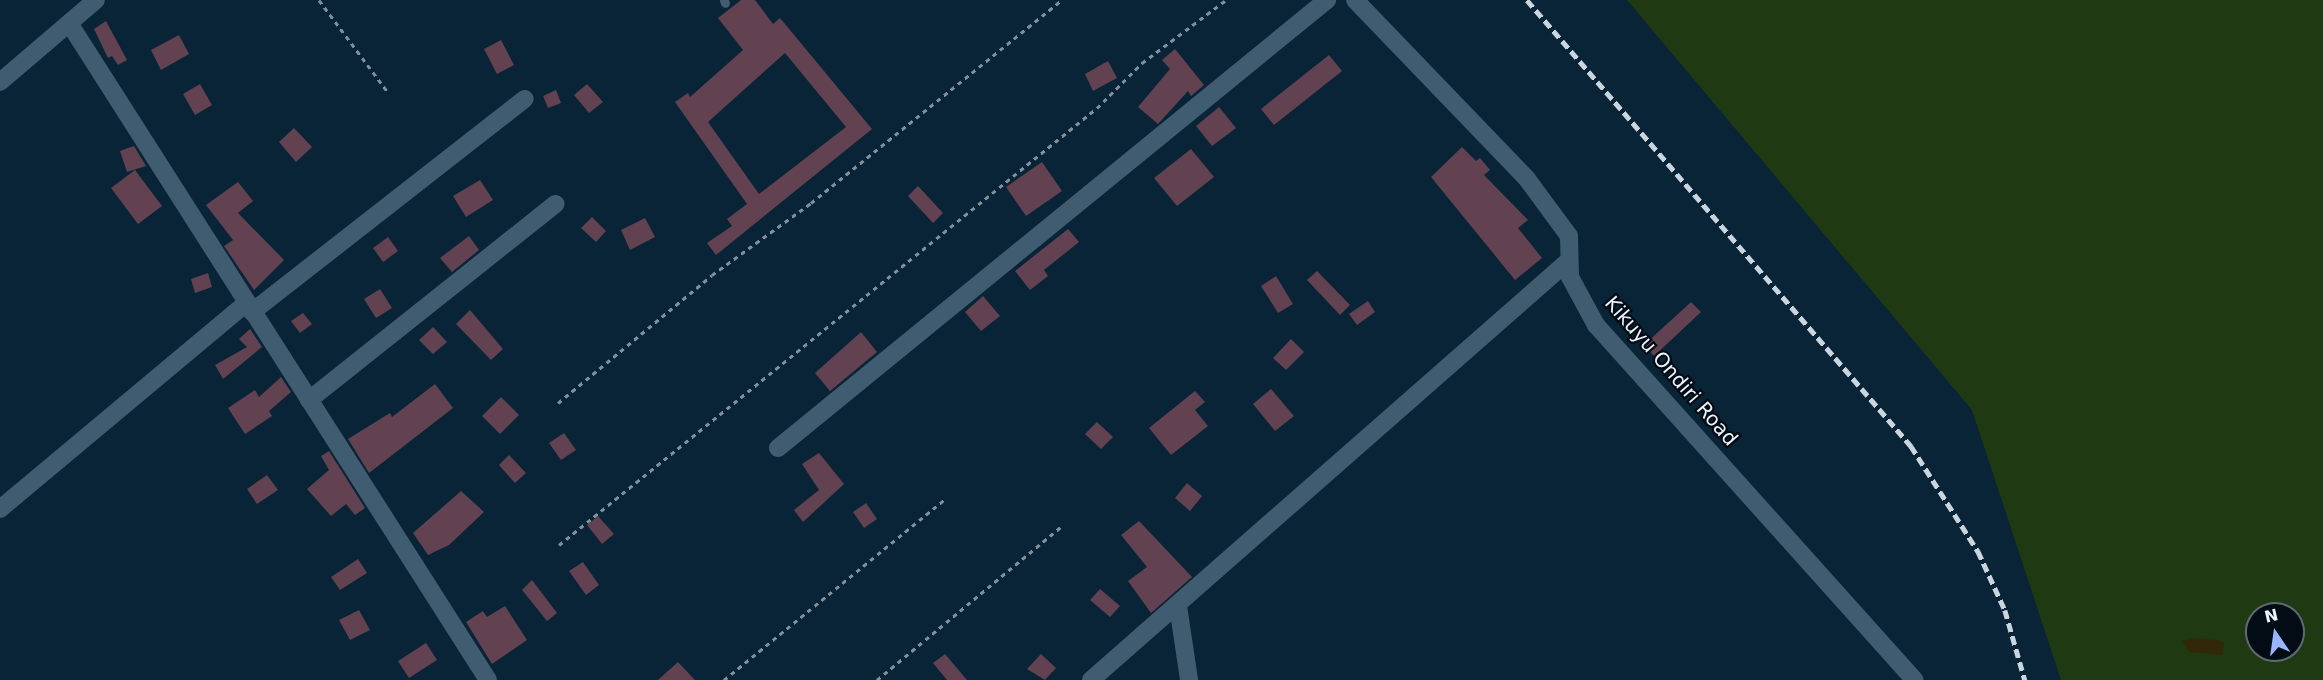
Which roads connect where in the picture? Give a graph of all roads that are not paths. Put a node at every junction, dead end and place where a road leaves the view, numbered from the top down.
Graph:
1 (96, 0) edge
2 (1327, 0) edge
3 (1355, 0) edge
4 (72, 12) edge
5 (0, 82) edge
6 (525, 99) dead end
7 (555, 204) dead end
8 (1566, 263) junction
9 (249, 308) junction
10 (309, 400) junction
11 (778, 448) dead end
12 (0, 509) edge
13 (1178, 606) junction
14 (488, 680) edge
15 (1091, 680) edge
16 (1189, 680) edge
17 (1914, 680) edge

1 - 4 street
2 - 11 street
3 - 8 street, Kikuyu Ondiri Road
4 - 5 street
4 - 9 street
6 - 9 street
7 - 10 street
8 - 13 street
8 - 17 street, Kikuyu Ondiri Road
9 - 10 street
9 - 12 street
10 - 14 street
13 - 15 street
13 - 16 street

